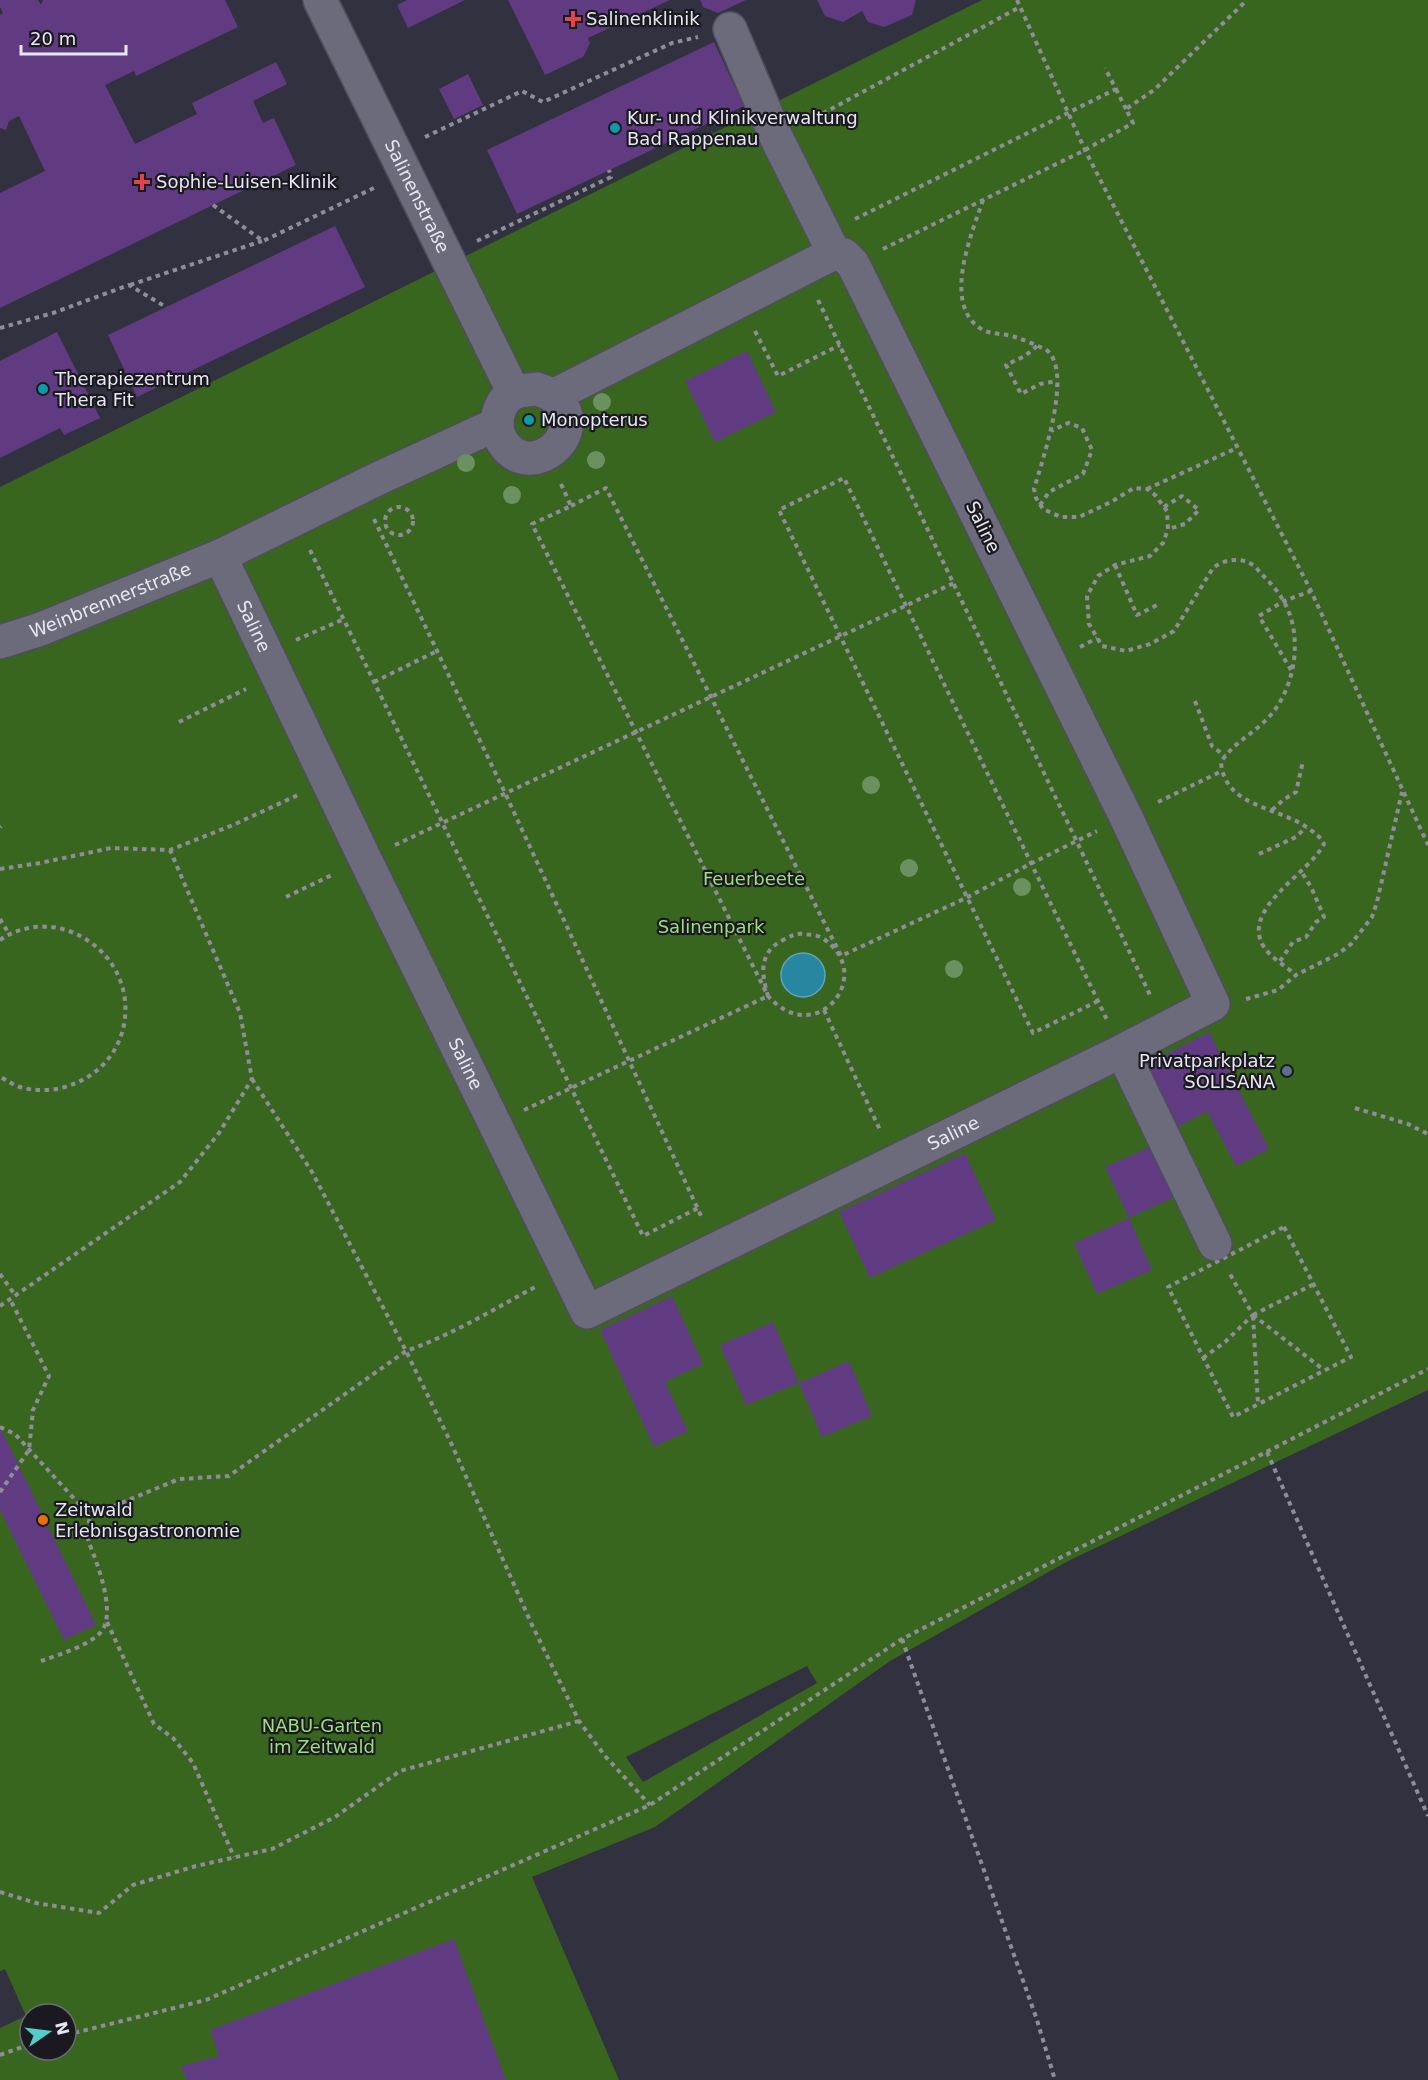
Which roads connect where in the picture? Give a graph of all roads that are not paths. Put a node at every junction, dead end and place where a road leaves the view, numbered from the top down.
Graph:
1 (320, 0) edge
2 (730, 29) road end
3 (843, 259) junction
4 (514, 393) junction
5 (553, 396) junction
6 (497, 424) junction
7 (220, 556) junction
8 (0, 642) edge
9 (1122, 1051) junction
10 (1218, 1251) road end

1 - 4 street, Salinenstraße
2 - 3 street, Saline
3 - 5 street
3 - 9 street, Saline
4 - 5 street
4 - 6 street
5 - 6 street
6 - 7 street
7 - 8 street, Weinbrennerstraße
7 - 9 street, Saline
9 - 10 street

